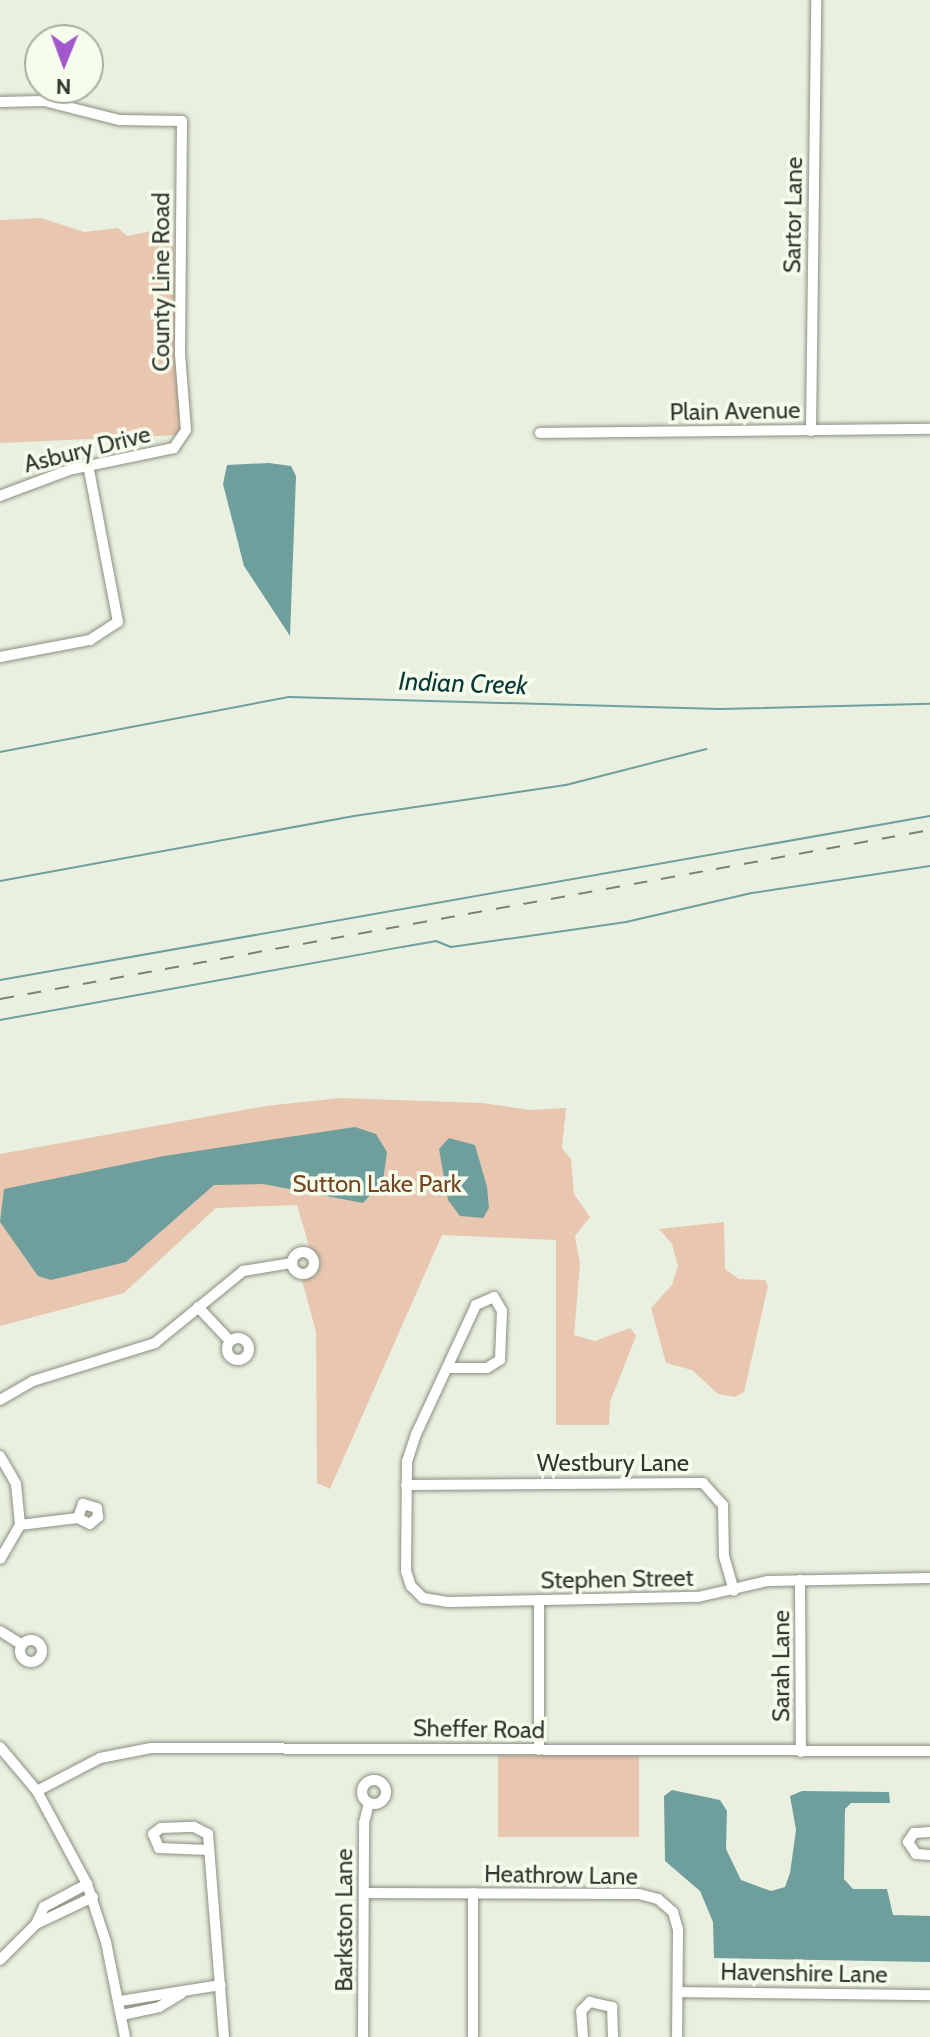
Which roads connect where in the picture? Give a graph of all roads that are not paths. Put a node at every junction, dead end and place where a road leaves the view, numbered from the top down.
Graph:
1 (816, 0) edge
2 (0, 102) edge
3 (930, 429) edge
4 (811, 431) junction
5 (540, 433) dead end
6 (184, 441) joint
7 (88, 465) junction
8 (0, 496) edge
9 (0, 657) edge
10 (292, 1263) dead end
11 (198, 1307) junction
12 (230, 1341) dead end
13 (448, 1368) junction
14 (0, 1400) edge
15 (0, 1456) edge
16 (406, 1485) junction
17 (78, 1518) dead end
18 (20, 1525) junction
19 (0, 1559) edge
20 (930, 1578) edge
21 (800, 1580) junction
22 (734, 1591) junction
23 (539, 1601) junction
24 (0, 1631) edge
25 (22, 1645) dead end
26 (0, 1747) edge
27 (539, 1750) junction
28 (930, 1751) edge
29 (801, 1752) junction
30 (37, 1791) junction
31 (369, 1803) dead end
32 (930, 1832) edge
33 (209, 1850) junction
34 (930, 1855) edge
35 (87, 1884) junction
36 (365, 1893) junction
37 (473, 1893) junction
38 (93, 1897) junction
39 (36, 1924) junction
40 (0, 1960) edge
41 (221, 1985) junction
42 (678, 1992) junction
43 (181, 1994) junction
44 (930, 1995) edge
45 (120, 2001) junction
46 (122, 2015) junction
47 (125, 2037) edge
48 (224, 2037) edge
49 (363, 2037) edge
50 (473, 2037) edge
51 (583, 2037) edge
52 (613, 2037) edge
53 (677, 2037) edge

1 - 4 street, Sartor Lane
2 - 6 street, County Line Road
3 - 4 street, Plain Avenue
4 - 5 street, Plain Avenue
6 - 7 street, Asbury Drive
7 - 8 street, Asbury Drive
7 - 9 street
10 - 11 street
11 - 12 street
11 - 14 street
13 - 13 street, Stephen Street
13 - 16 street, Stephen Street
15 - 18 street
16 - 22 street, Westbury Lane
16 - 23 street, Stephen Street
17 - 18 street
18 - 19 street
20 - 21 street, Stephen Street
21 - 22 street, Stephen Street
21 - 29 street, Sarah Lane
22 - 23 street, Stephen Street
23 - 27 street
24 - 25 street
26 - 30 street
27 - 29 street, Sheffer Road
27 - 30 street, Sheffer Road
28 - 29 street, Sheffer Road
30 - 35 street
31 - 36 street, Barkston Lane
32 - 34 street
33 - 33 street
33 - 41 street
35 - 38 street
35 - 39 street
36 - 37 street, Heathrow Lane
36 - 49 street, Barkston Lane
37 - 42 street, Heathrow Lane
37 - 50 street
38 - 39 street
38 - 45 street
39 - 40 street
41 - 43 street
41 - 48 street
42 - 44 street, Havenshire Lane
42 - 53 street, Heathrow Lane
43 - 45 street
43 - 46 street
45 - 46 street
46 - 47 street
51 - 52 street

